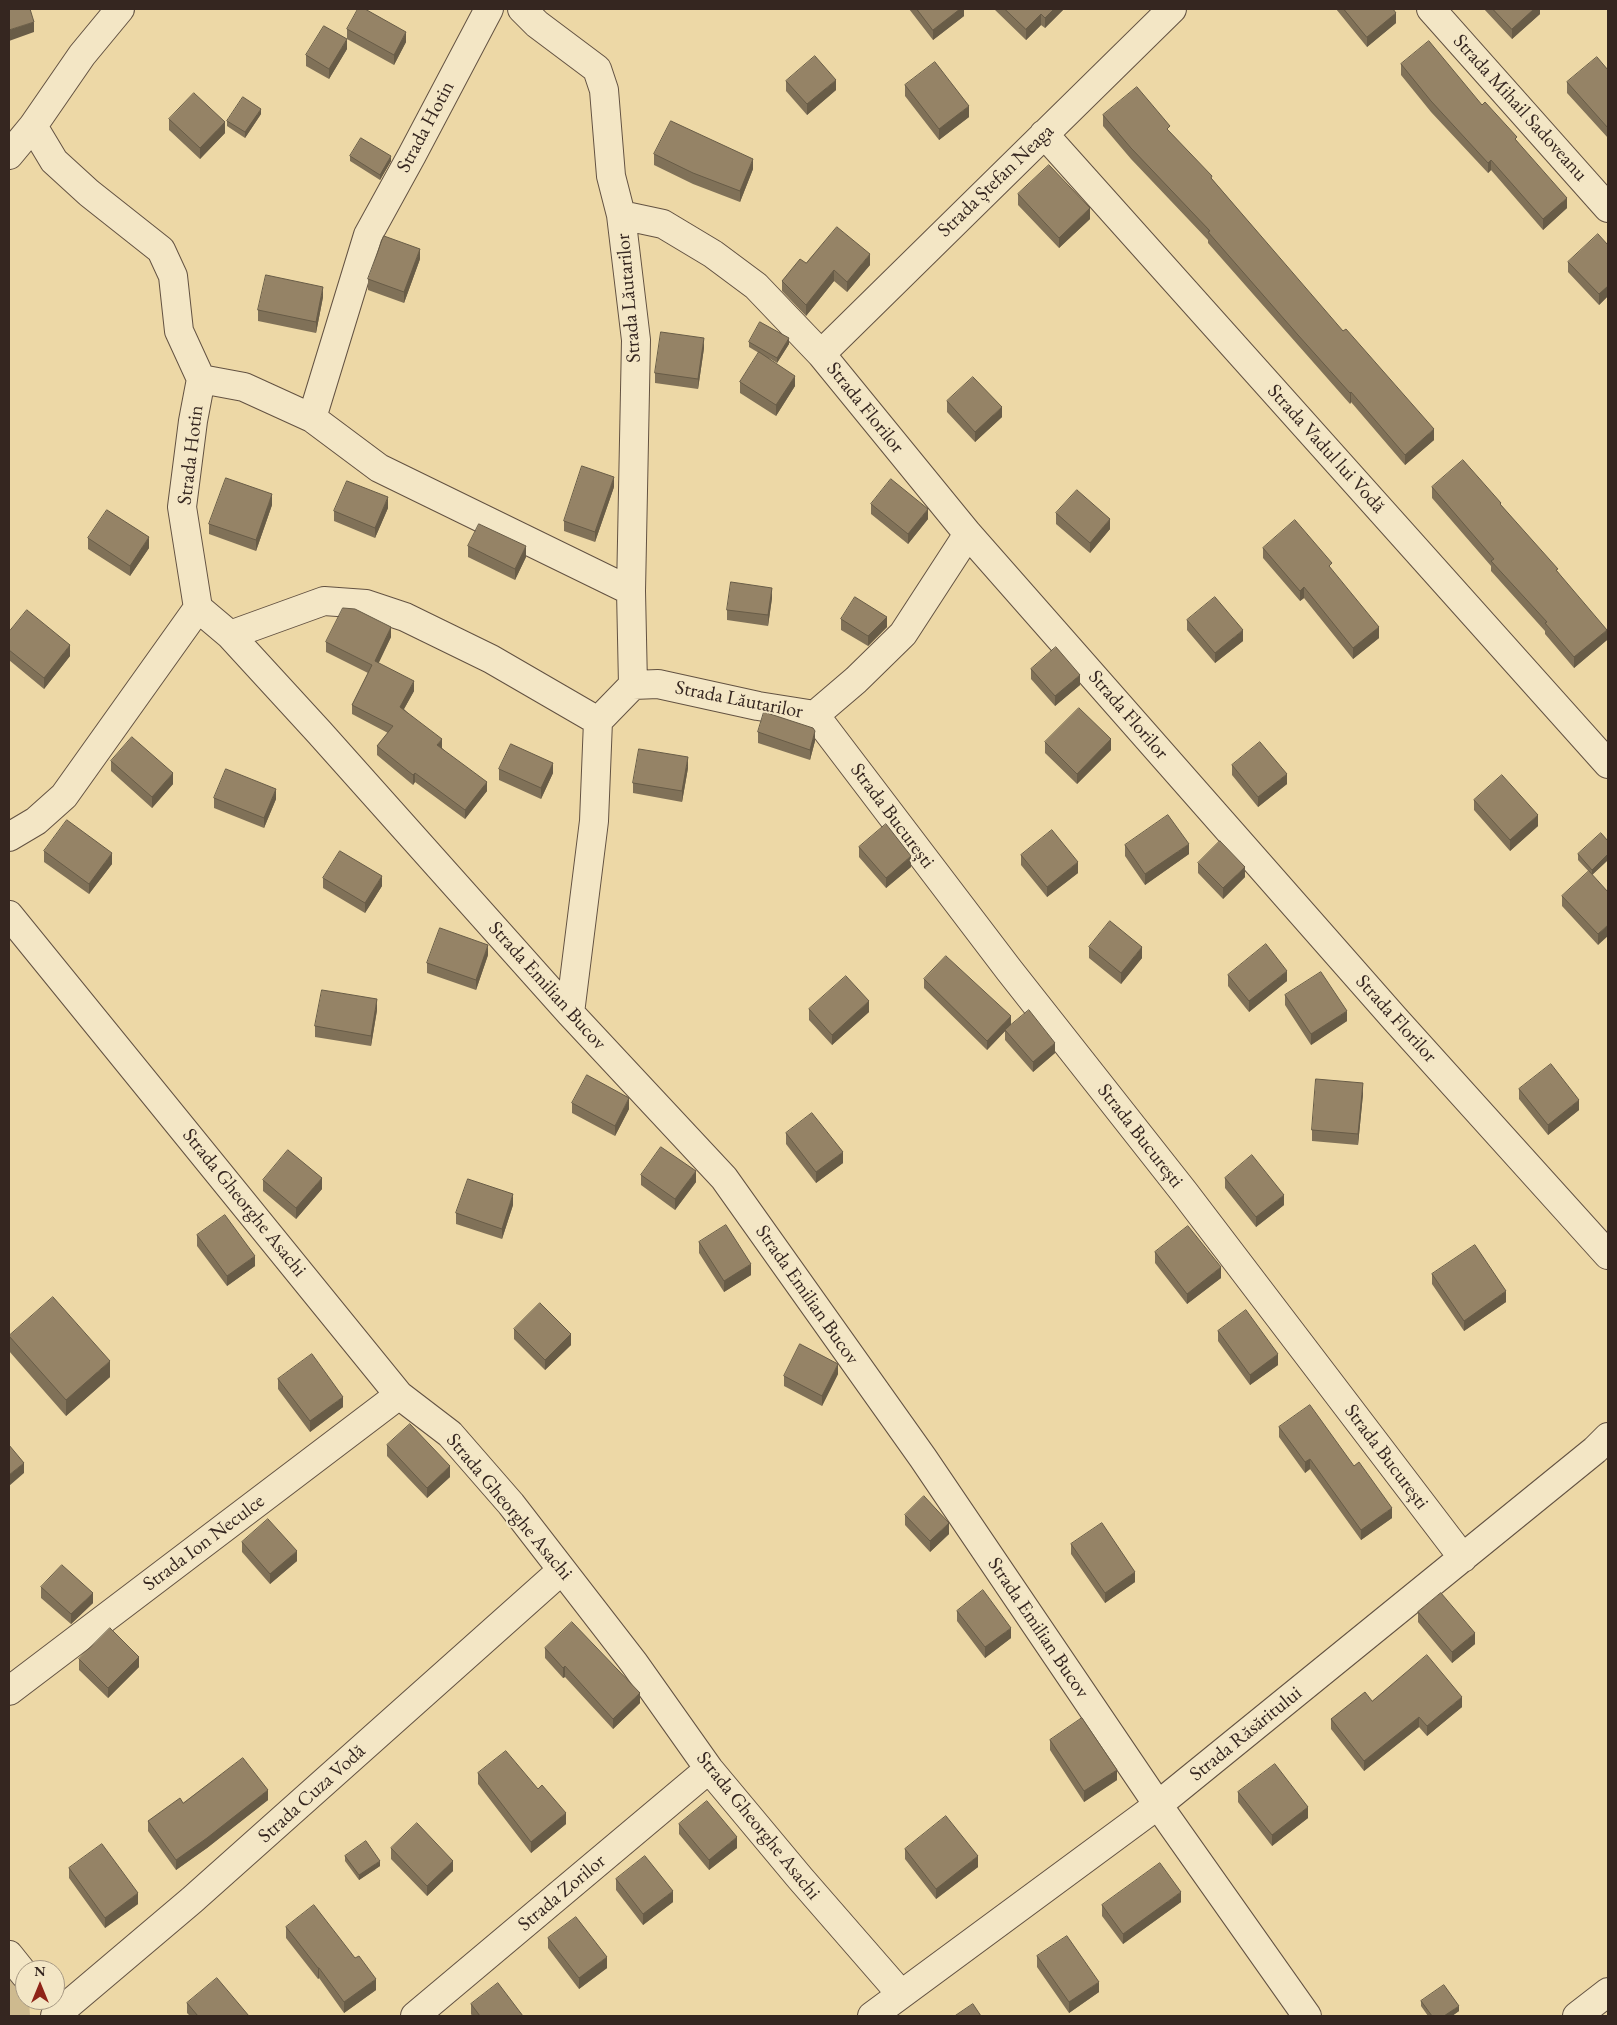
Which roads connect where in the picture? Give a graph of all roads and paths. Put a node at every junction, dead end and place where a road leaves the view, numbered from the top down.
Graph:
1 (120, 9) edge
2 (489, 9) edge
3 (522, 9) edge
4 (1172, 9) edge
5 (1431, 9) edge
6 (33, 126) junction
7 (1044, 134) junction
8 (9, 155) edge
9 (1608, 208) edge
10 (621, 215) junction
11 (820, 354) junction
12 (201, 379) junction
13 (312, 418) junction
14 (968, 534) junction
15 (631, 591) junction
16 (198, 608) junction
17 (230, 635) junction
18 (634, 685) junction
19 (815, 715) junction
20 (598, 721) junction
21 (1608, 764) edge
22 (9, 837) edge
23 (9, 915) edge
24 (570, 1013) junction
25 (1608, 1255) edge
26 (399, 1395) junction
27 (1608, 1437) edge
28 (1463, 1558) junction
29 (562, 1570) junction
30 (9, 1692) edge
31 (710, 1769) junction
32 (1158, 1806) junction
33 (1608, 1992) edge
34 (901, 1994) junction
35 (55, 2012) edge
36 (415, 2016) edge
37 (872, 2016) edge
38 (1307, 2016) edge
39 (1577, 2016) edge

1 - 6 street
2 - 13 street, Strada Hotin
3 - 10 street, Strada Lăutarilor
4 - 7 street, Strada Ștefan Neaga
5 - 9 street, Strada Mihail Sadoveanu
6 - 8 street
6 - 12 street, Strada Hotin
7 - 11 street, Strada Ștefan Neaga
7 - 21 street, Strada Vadul lui Vodă
10 - 11 street, Strada Florilor
10 - 15 street, Strada Lăutarilor
11 - 14 street, Strada Florilor
12 - 13 street
12 - 16 street, Strada Hotin
13 - 15 street
14 - 19 street, Strada Lăutarilor
14 - 25 street, Strada Florilor
15 - 18 street, Strada Lăutarilor
16 - 17 street, Strada Emilian Bucov
16 - 22 street
17 - 20 street
17 - 24 street, Strada Emilian Bucov
18 - 19 street, Strada Lăutarilor
18 - 20 street
19 - 28 street, Strada București
20 - 24 street
23 - 26 street, Strada Gheorghe Asachi
24 - 32 street, Strada Emilian Bucov
26 - 29 street, Strada Gheorghe Asachi
26 - 30 street, Strada Ion Neculce
27 - 28 street, Strada Răsăritului
28 - 32 street, Strada Răsăritului
29 - 31 street, Strada Gheorghe Asachi
29 - 35 street, Strada Cuza Vodă
31 - 34 street, Strada Gheorghe Asachi
31 - 36 street, Strada Zorilor
32 - 34 street, Strada Răsăritului
32 - 38 street, Strada Emilian Bucov
33 - 39 street
34 - 37 street, Strada Răsăritului

